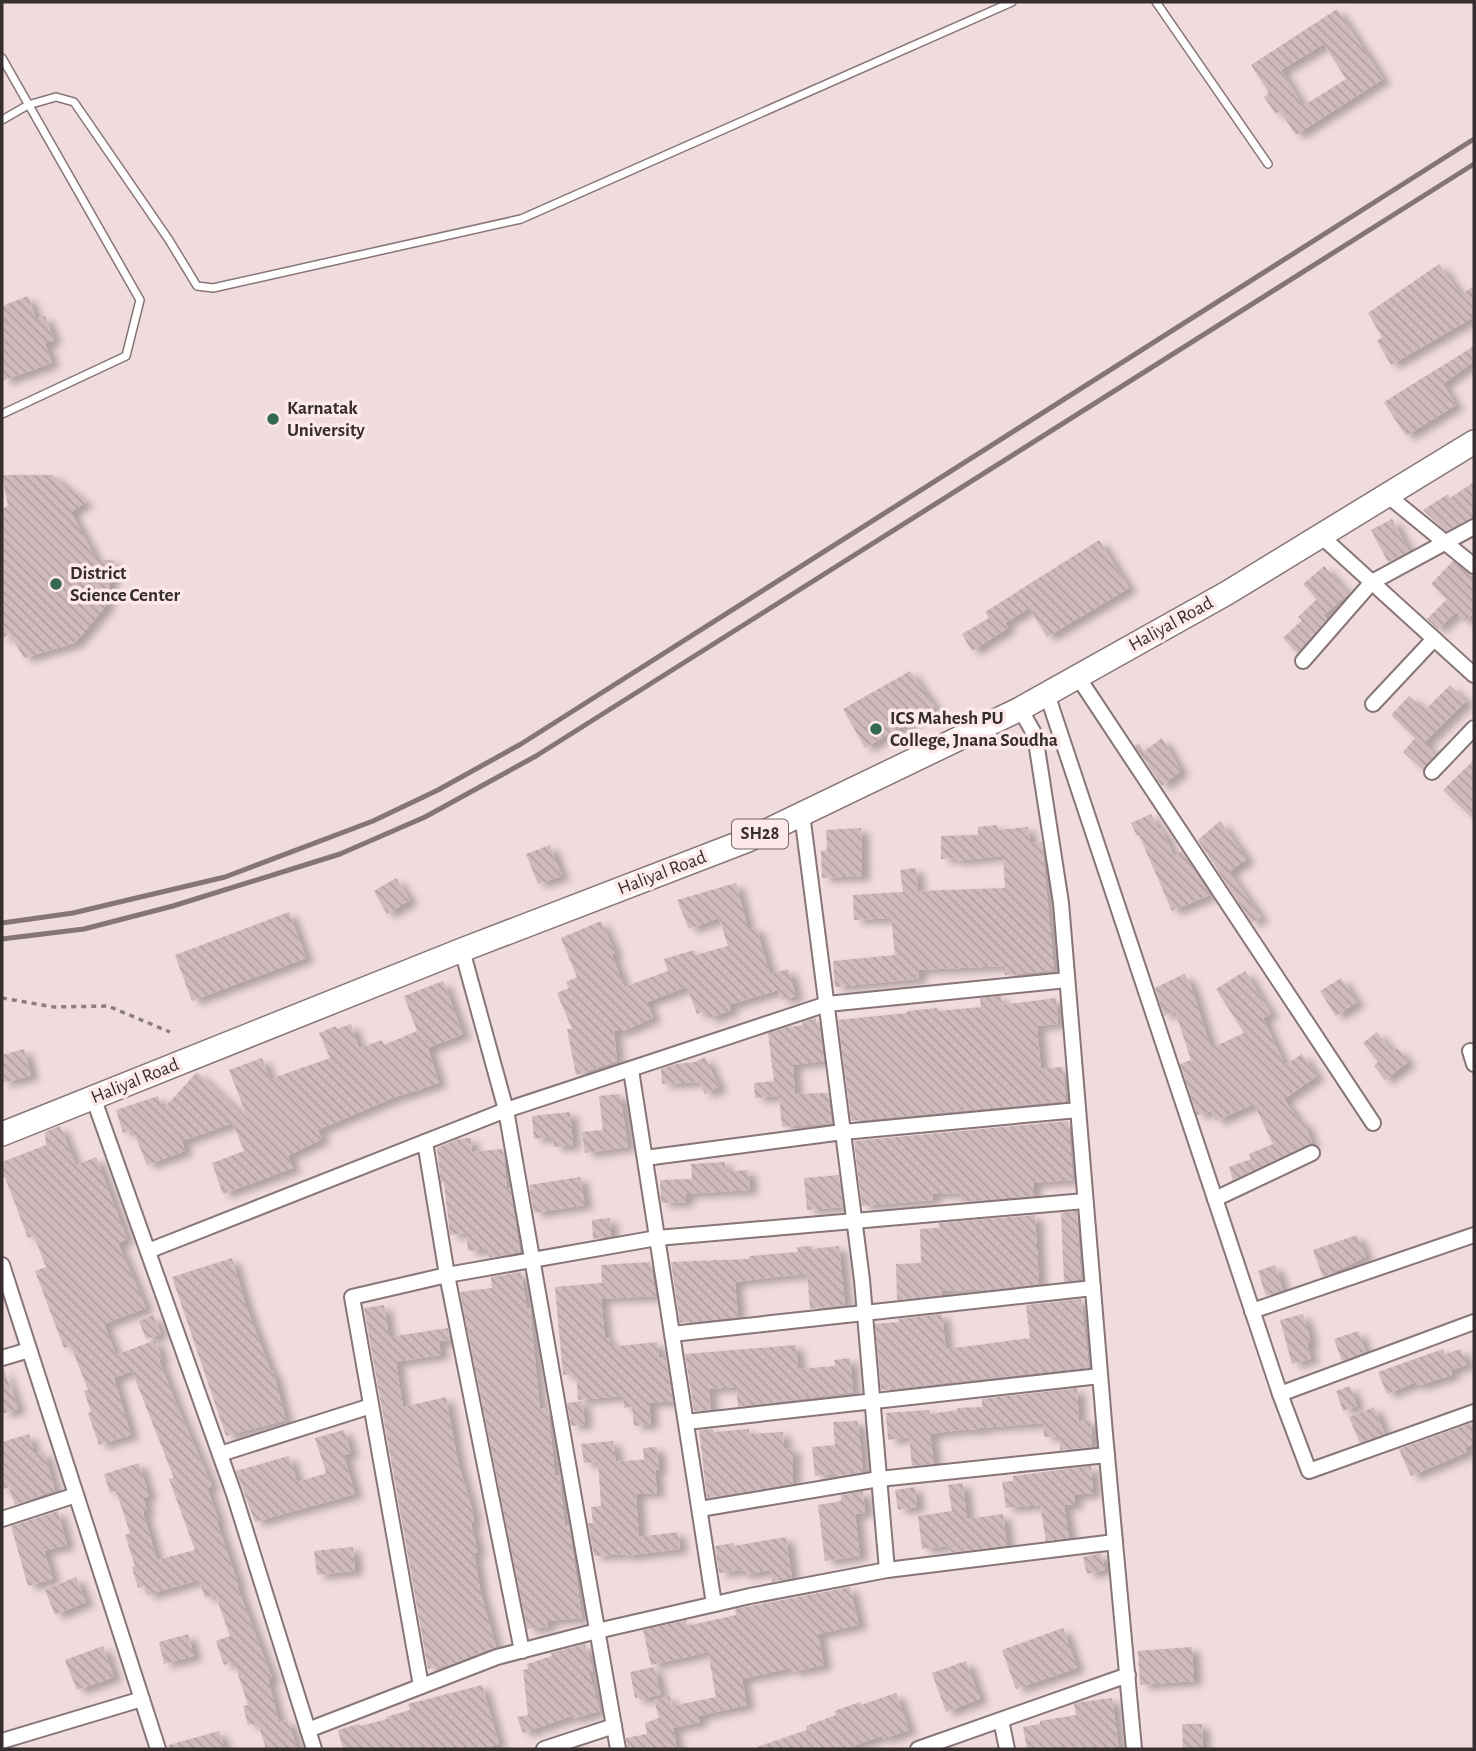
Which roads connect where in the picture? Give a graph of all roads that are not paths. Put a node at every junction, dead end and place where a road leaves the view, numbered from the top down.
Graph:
1 (1012, 2) edge
2 (1156, 2) edge
3 (2, 58) edge
4 (29, 105) junction
5 (2, 120) edge
6 (1268, 164) dead end
7 (2, 414) edge
8 (1474, 442) edge
9 (1387, 495) junction
10 (1474, 527) edge
11 (1321, 536) junction
12 (1445, 543) junction
13 (1474, 566) edge
14 (1372, 582) junction
15 (1434, 639) junction
16 (1303, 661) dead end
17 (1474, 675) edge
18 (1078, 677) junction
19 (1047, 694) junction
20 (1373, 704) dead end
21 (1020, 709) junction
22 (1474, 728) edge
23 (1432, 772) dead end
24 (802, 814) junction
25 (462, 950) junction
26 (1067, 981) junction
27 (827, 1004) junction
28 (631, 1070) junction
29 (93, 1097) junction
30 (506, 1110) junction
31 (1078, 1110) junction
32 (1373, 1123) dead end
33 (843, 1132) junction
34 (2, 1134) edge
35 (425, 1142) junction
36 (1312, 1153) dead end
37 (645, 1158) junction
38 (1215, 1199) junction
39 (1086, 1201) junction
40 (855, 1221) junction
41 (1474, 1235) edge
42 (657, 1238) junction
43 (148, 1251) junction
44 (532, 1260) junction
45 (2, 1265) edge
46 (447, 1275) junction
47 (1093, 1288) junction
48 (1252, 1311) junction
49 (865, 1313) junction
50 (1474, 1322) edge
51 (672, 1334) junction
52 (29, 1350) junction
53 (2, 1358) edge
54 (1100, 1376) junction
55 (1280, 1394) junction
56 (872, 1402) junction
57 (371, 1406) junction
58 (1474, 1412) edge
59 (686, 1422) junction
60 (220, 1454) junction
61 (1107, 1455) junction
62 (879, 1479) junction
63 (76, 1495) junction
64 (700, 1509) junction
65 (2, 1520) edge
66 (1115, 1542) junction
67 (887, 1570) junction
68 (714, 1604) junction
69 (597, 1631) junction
70 (522, 1651) junction
71 (1128, 1675) junction
72 (421, 1686) junction
73 (142, 1699) junction
74 (1001, 1720) junction
75 (614, 1726) junction
76 (308, 1730) junction
77 (2, 1741) edge
78 (158, 1749) edge
79 (314, 1749) edge
80 (544, 1749) edge
81 (618, 1749) edge
82 (918, 1749) edge
83 (1007, 1749) edge
84 (1135, 1749) edge

1 - 4 lane
2 - 6 lane
3 - 4 lane
4 - 5 lane
4 - 7 lane
8 - 9 main road, Haliyal Road / SH28
9 - 11 main road, Haliyal Road / SH28
9 - 12 street
10 - 12 street
11 - 14 street
11 - 18 main road, Haliyal Road / SH28
12 - 13 street
12 - 14 street
14 - 15 street
14 - 16 street
15 - 17 street
15 - 20 street
18 - 19 main road, Haliyal Road / SH28
18 - 32 street
19 - 21 main road, Haliyal Road / SH28
19 - 38 street
21 - 24 main road, Haliyal Road / SH28
21 - 26 street
22 - 23 street
24 - 25 main road, Haliyal Road / SH28
24 - 27 street
25 - 29 main road, Haliyal Road / SH28
25 - 30 street
26 - 27 street
26 - 31 street
27 - 28 street
27 - 33 street
28 - 30 street
28 - 37 street
29 - 34 main road, Haliyal Road / SH28
29 - 43 street
30 - 35 street
30 - 44 street
31 - 33 street
31 - 39 street
33 - 37 street
33 - 40 street
35 - 43 street
35 - 46 street
36 - 38 street
37 - 42 street
38 - 48 street
39 - 40 street
39 - 47 street
40 - 42 street
40 - 49 street
41 - 48 street
42 - 44 street
42 - 51 street
43 - 60 street
44 - 46 street
44 - 69 street
45 - 52 street
46 - 57 street
46 - 70 street
47 - 49 street
47 - 54 street
48 - 55 street
49 - 51 street
49 - 56 street
50 - 55 street
51 - 59 street
52 - 53 street
52 - 63 street
54 - 56 street
54 - 61 street
55 - 58 street
56 - 59 street
56 - 62 street
57 - 60 street
57 - 72 street
59 - 64 street
60 - 76 street
61 - 62 street
61 - 66 street
62 - 64 street
62 - 67 street
63 - 65 street
63 - 73 street
64 - 68 street
66 - 67 street
66 - 71 street
67 - 68 street
68 - 69 street
69 - 70 street
69 - 75 street
70 - 72 street
71 - 74 street
71 - 84 street
72 - 76 street
73 - 77 street
73 - 78 street
74 - 82 street
74 - 83 street
75 - 80 street
75 - 81 street
76 - 79 street

